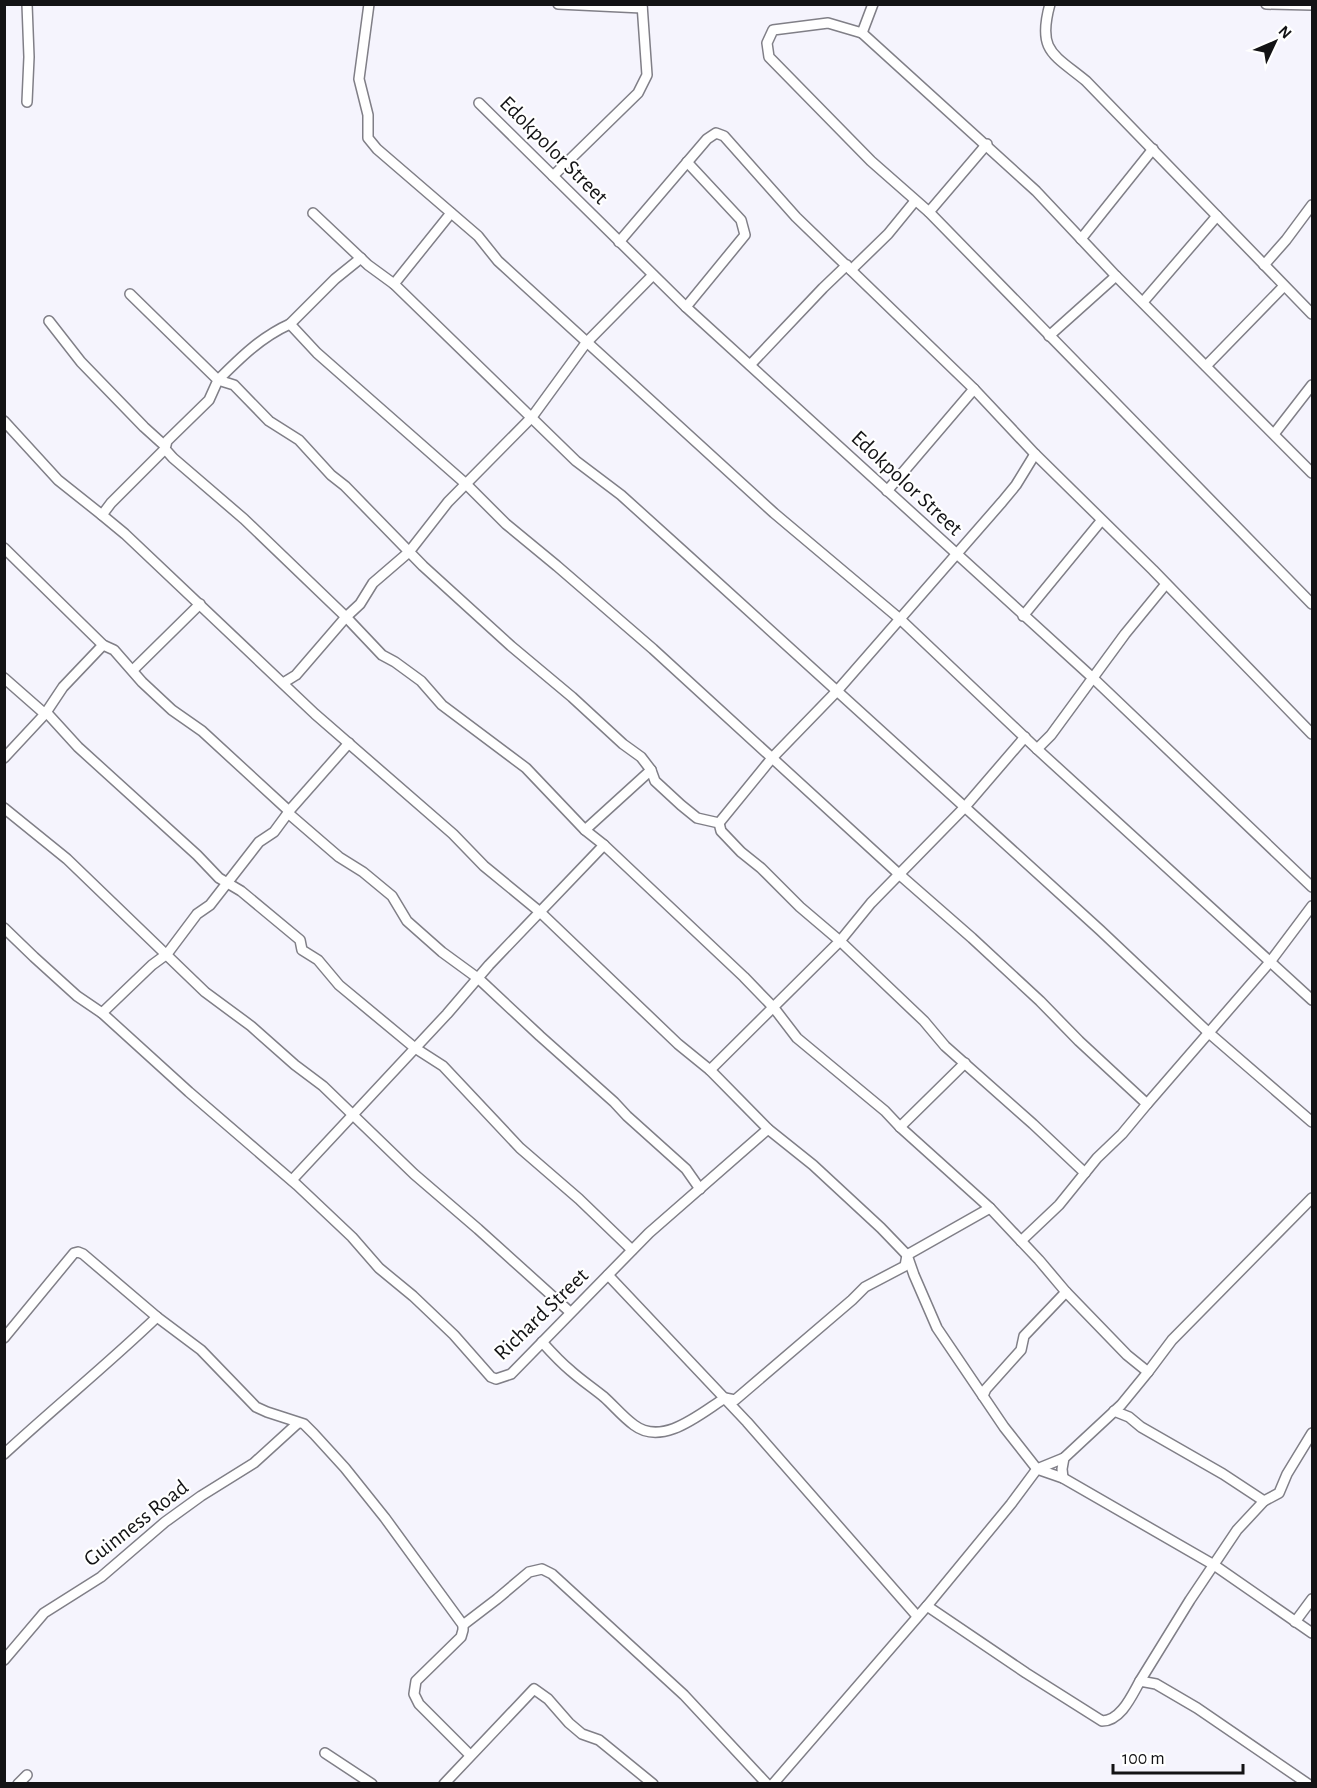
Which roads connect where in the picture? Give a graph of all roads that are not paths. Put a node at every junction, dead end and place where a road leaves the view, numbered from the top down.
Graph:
1 (27, 4) edge
2 (369, 4) edge
3 (558, 4) edge
4 (873, 4) edge
5 (1050, 4) edge
6 (1266, 4) edge
7 (1312, 5) edge
8 (642, 6) edge
9 (862, 33) junction
10 (27, 102) dead end
11 (479, 103) dead end
12 (987, 144) junction
13 (1153, 149) junction
14 (687, 162) junction
15 (553, 176) junction
16 (915, 201) junction
17 (1312, 206) edge
18 (929, 212) junction
19 (313, 213) dead end
20 (451, 213) junction
21 (1217, 216) junction
22 (1081, 239) junction
23 (619, 242) junction
24 (361, 258) junction
25 (1264, 266) junction
26 (849, 268) junction
27 (653, 275) junction
28 (1116, 276) junction
29 (394, 284) junction
30 (1284, 286) junction
31 (130, 294) dead end
32 (1143, 302) junction
33 (686, 307) junction
34 (1312, 314) edge
35 (49, 321) dead end
36 (290, 324) junction
37 (1049, 336) junction
38 (586, 343) junction
39 (750, 364) junction
40 (1206, 366) junction
41 (218, 380) junction
42 (1312, 385) edge
43 (974, 389) junction
44 (532, 417) junction
45 (4, 421) edge
46 (1274, 434) junction
47 (165, 447) junction
48 (1035, 454) junction
49 (1312, 473) edge
50 (466, 484) junction
51 (887, 491) junction
52 (102, 515) junction
53 (1101, 521) junction
54 (4, 548) edge
55 (409, 552) junction
56 (956, 554) junction
57 (1166, 584) junction
58 (200, 604) junction
59 (1312, 604) edge
60 (1023, 616) junction
61 (346, 617) junction
62 (900, 619) junction
63 (103, 645) junction
64 (133, 670) junction
65 (4, 678) edge
66 (1094, 679) junction
67 (283, 683) junction
68 (837, 691) junction
69 (46, 713) junction
70 (1312, 734) edge
71 (1025, 737) junction
72 (349, 743) junction
73 (1037, 749) junction
74 (4, 758) edge
75 (772, 758) junction
76 (651, 770) junction
77 (4, 808) edge
78 (964, 808) junction
79 (288, 812) junction
80 (719, 823) junction
81 (585, 830) junction
82 (604, 845) junction
83 (900, 875) junction
84 (227, 883) junction
85 (1312, 887) edge
86 (1312, 906) edge
87 (540, 912) junction
88 (4, 928) edge
89 (840, 941) junction
90 (167, 954) junction
91 (1270, 962) junction
92 (479, 979) junction
93 (1312, 1000) edge
94 (774, 1008) junction
95 (102, 1013) junction
96 (1209, 1033) junction
97 (415, 1048) junction
98 (965, 1063) junction
99 (710, 1070) junction
100 (1147, 1104) junction
101 (353, 1114) junction
102 (1312, 1122) edge
103 (768, 1128) junction
104 (900, 1128) junction
105 (1085, 1173) junction
106 (292, 1180) junction
107 (700, 1189) junction
108 (1312, 1199) edge
109 (990, 1208) junction
110 (1021, 1241) junction
111 (632, 1250) junction
112 (908, 1255) junction
113 (608, 1275) junction
114 (1066, 1292) junction
115 (570, 1312) junction
116 (157, 1317) junction
117 (4, 1338) edge
118 (542, 1342) junction
119 (1148, 1372) junction
120 (983, 1396) junction
121 (725, 1398) junction
122 (1114, 1411) junction
123 (298, 1423) junction
124 (1312, 1433) edge
125 (4, 1454) edge
126 (1064, 1458) junction
127 (1037, 1469) junction
128 (1063, 1478) junction
129 (1264, 1501) junction
130 (1214, 1565) junction
131 (1312, 1599) edge
132 (927, 1605) junction
133 (917, 1616) junction
134 (1295, 1622) junction
135 (463, 1624) junction
136 (1312, 1633) edge
137 (4, 1660) edge
138 (1140, 1681) junction
139 (325, 1753) dead end
140 (470, 1755) junction
141 (27, 1775) dead end
142 (18, 1784) edge
143 (372, 1784) edge
144 (444, 1784) edge
145 (653, 1784) edge
146 (767, 1784) edge
147 (773, 1784) edge
148 (1308, 1784) edge

1 - 10 street
2 - 20 street
3 - 8 street
4 - 9 street
5 - 13 street
6 - 7 street
8 - 15 street
9 - 12 street
9 - 16 street
11 - 15 street, Edokpolor Street
12 - 18 street
12 - 22 street
13 - 21 street
13 - 22 street
14 - 23 street
14 - 26 street
14 - 33 street
15 - 23 street, Edokpolor Street
16 - 18 street
16 - 26 street
17 - 25 street
18 - 37 street
19 - 24 street
20 - 29 street
20 - 38 street
21 - 25 street
21 - 32 street
22 - 28 street
23 - 27 street, Edokpolor Street
24 - 29 street
24 - 36 street
25 - 30 street
26 - 39 street
26 - 43 street
27 - 33 street, Edokpolor Street
27 - 38 street
28 - 32 street
28 - 37 street
29 - 44 street
30 - 34 street
30 - 40 street
31 - 41 street
32 - 40 street
33 - 39 street, Edokpolor Street
35 - 47 street
36 - 41 street
36 - 50 street
37 - 59 street
38 - 44 street
38 - 62 street
39 - 51 street, Edokpolor Street
40 - 46 street
41 - 47 street
41 - 55 street
42 - 46 street
43 - 48 street
43 - 51 street
44 - 50 street
44 - 68 street
45 - 52 street
46 - 49 street
47 - 52 street
47 - 61 street
48 - 53 street
48 - 56 street
50 - 55 street
50 - 75 street
51 - 56 street, Edokpolor Street
52 - 58 street
53 - 57 street
53 - 60 street
54 - 63 street
55 - 61 street
55 - 76 street
56 - 60 street, Edokpolor Street
56 - 62 street
57 - 66 street
57 - 70 street
58 - 64 street
58 - 67 street
60 - 66 street, Edokpolor Street
61 - 67 street
61 - 81 street
62 - 68 street
62 - 71 street
63 - 64 street
63 - 69 street
64 - 79 street
65 - 69 street
66 - 73 street
66 - 85 street, Edokpolor Street
67 - 72 street
68 - 75 street
68 - 78 street
69 - 74 street
69 - 84 street
71 - 73 street
71 - 78 street
72 - 79 street
72 - 87 street
73 - 91 street
75 - 80 street
75 - 83 street
76 - 80 street
76 - 81 street
77 - 90 street
78 - 83 street
78 - 96 street
79 - 84 street
79 - 92 street
80 - 89 street
81 - 82 street
82 - 87 street
82 - 94 street
83 - 89 street
83 - 100 street
84 - 90 street
84 - 97 street
86 - 91 street
87 - 92 street
87 - 99 street
88 - 95 street
89 - 94 street
89 - 98 street
90 - 95 street
90 - 101 street
91 - 93 street
91 - 96 street
92 - 97 street
92 - 107 street
94 - 99 street
94 - 104 street
95 - 106 street
96 - 100 street
96 - 102 street
97 - 101 street
97 - 111 street
98 - 104 street
98 - 105 street
99 - 103 street
100 - 105 street
101 - 106 street
101 - 115 street
103 - 107 street, Richard Street
103 - 112 street
104 - 109 street
105 - 110 street
106 - 118 street, Richard Street
107 - 111 street, Richard Street
108 - 119 street
109 - 110 street
109 - 112 street
110 - 114 street
111 - 113 street, Richard Street
112 - 120 street
112 - 121 street
113 - 115 street, Richard Street
113 - 121 street
114 - 119 street
114 - 120 street
115 - 118 street, Richard Street
116 - 117 street
116 - 123 street
116 - 125 street
118 - 121 street
119 - 122 street
120 - 127 street
121 - 133 street
122 - 126 street
122 - 129 street
123 - 135 street
123 - 137 street, Guinness Road
124 - 129 street
126 - 127 street
126 - 128 street
127 - 128 street
127 - 132 street
128 - 130 street
129 - 130 street
130 - 134 street
130 - 138 street
131 - 134 street
132 - 133 street
132 - 138 street
133 - 147 street
134 - 136 street
135 - 140 street
135 - 146 street
138 - 148 street
139 - 143 street
140 - 144 street
140 - 145 street
141 - 142 street

